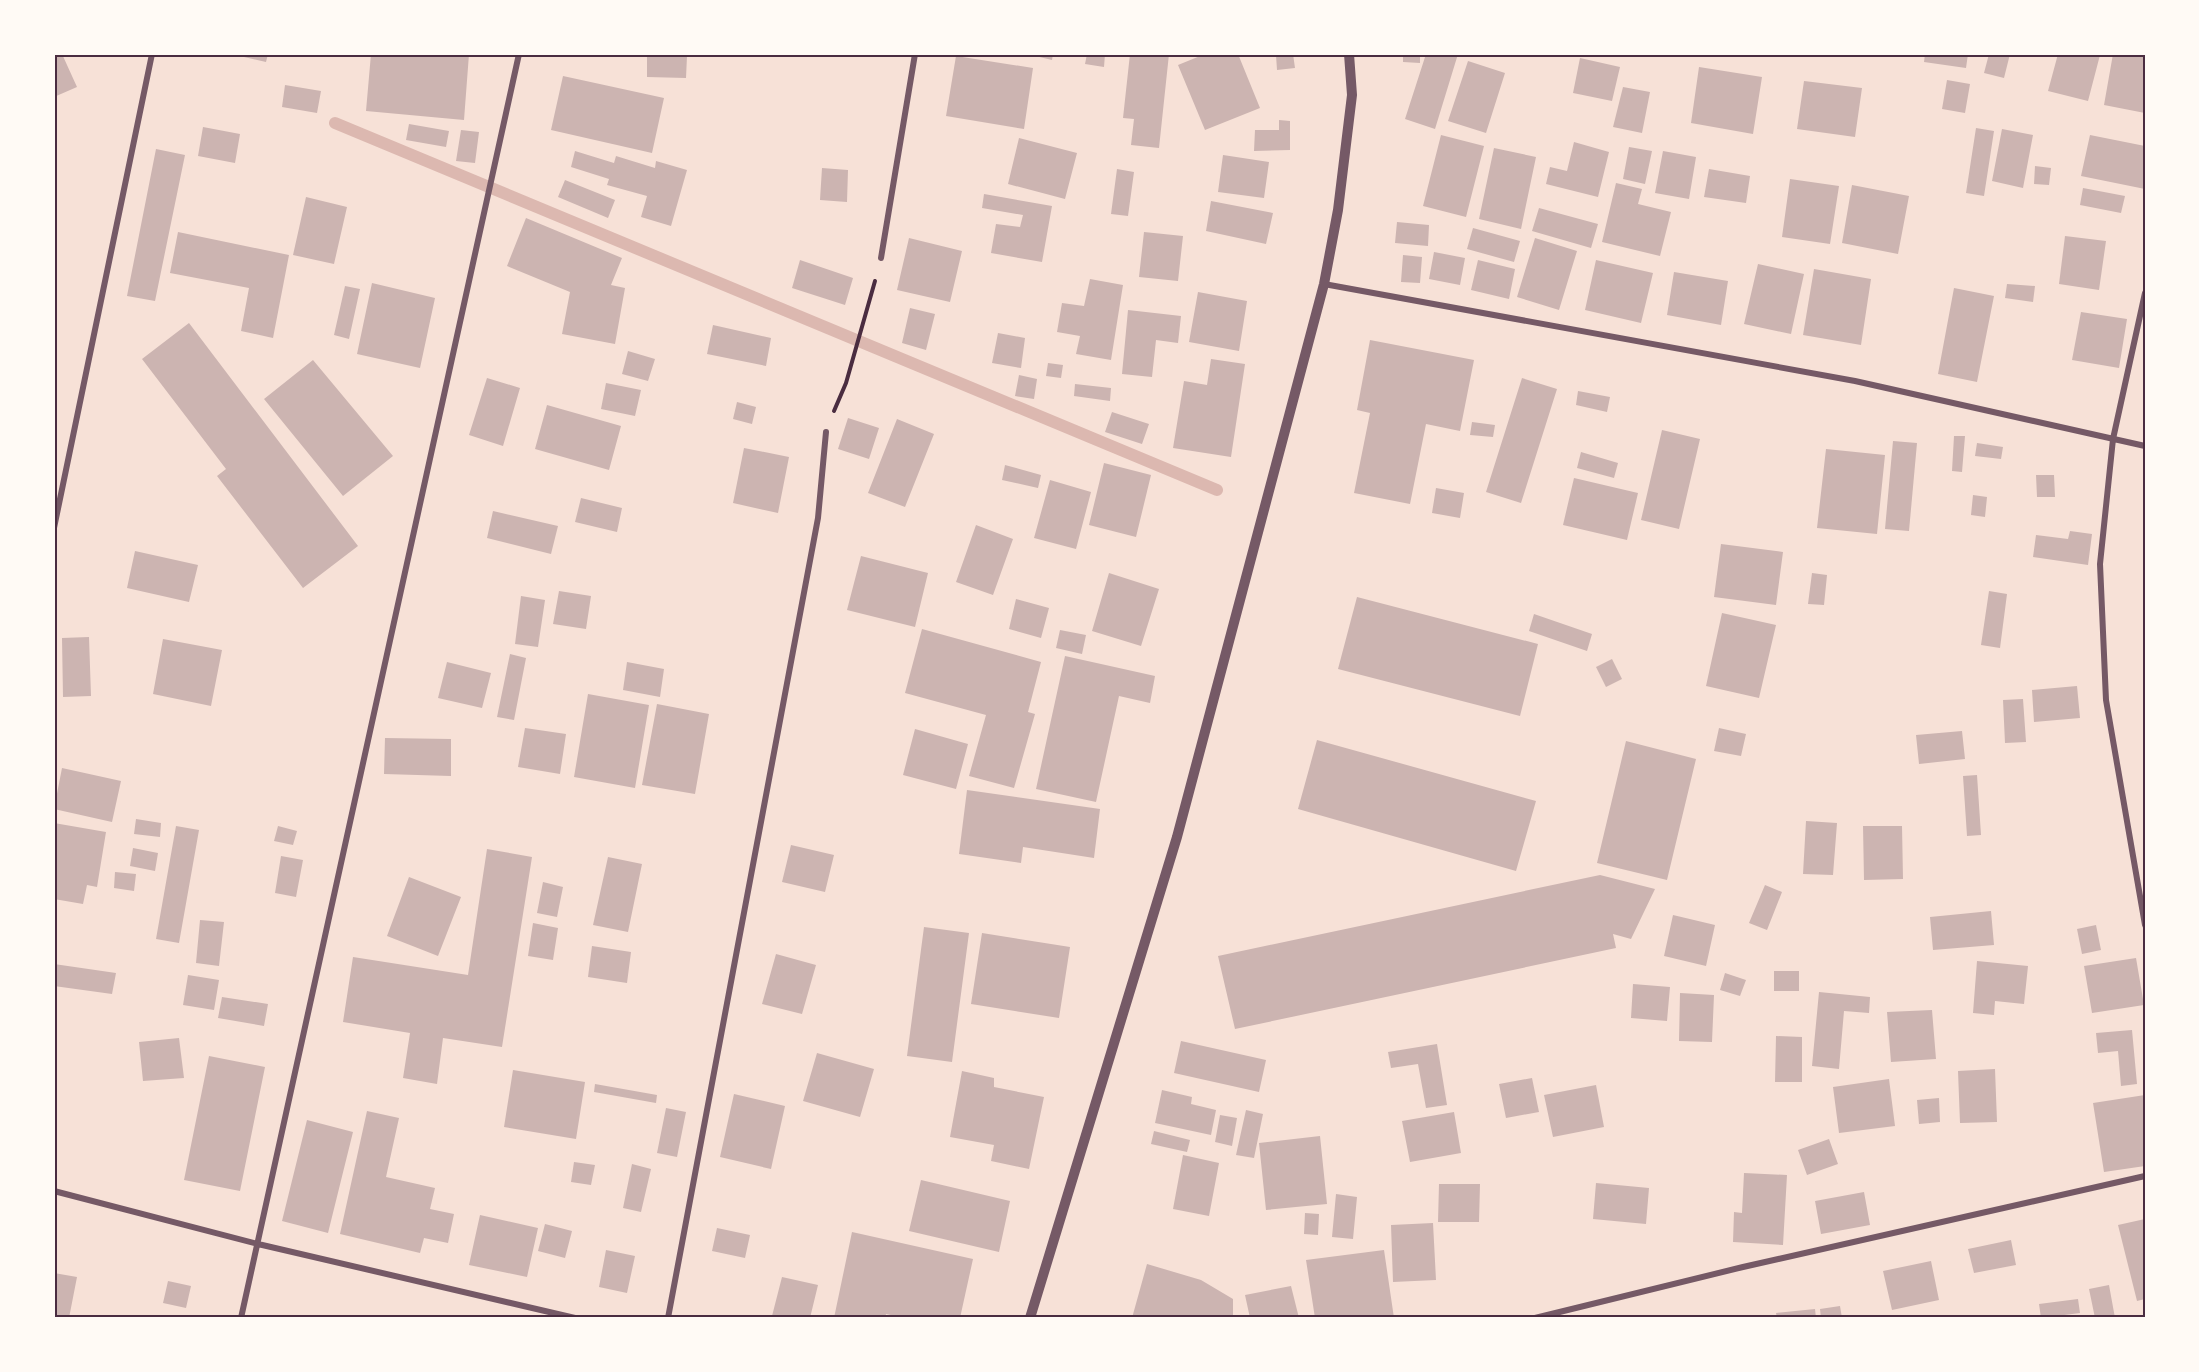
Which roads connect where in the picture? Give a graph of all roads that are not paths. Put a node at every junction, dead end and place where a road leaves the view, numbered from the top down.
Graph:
1 (152, 54) edge
2 (519, 54) edge
3 (915, 54) edge
4 (1349, 54) edge
5 (881, 258) road end
6 (1324, 284) junction
7 (2145, 293) edge
8 (826, 432) dead end
9 (2113, 439) junction
10 (2145, 446) edge
11 (54, 528) edge
12 (2145, 925) edge
13 (2145, 1176) edge
14 (54, 1191) edge
15 (258, 1244) junction
16 (241, 1318) edge
17 (575, 1318) edge
18 (668, 1318) edge
19 (1030, 1318) edge
20 (1535, 1318) edge

1 - 11 street
2 - 15 street
3 - 5 street
4 - 6 street
6 - 9 street
6 - 19 street
7 - 9 street
8 - 18 street
9 - 10 street
9 - 12 street
13 - 20 street
14 - 15 street
15 - 16 street
15 - 17 street

